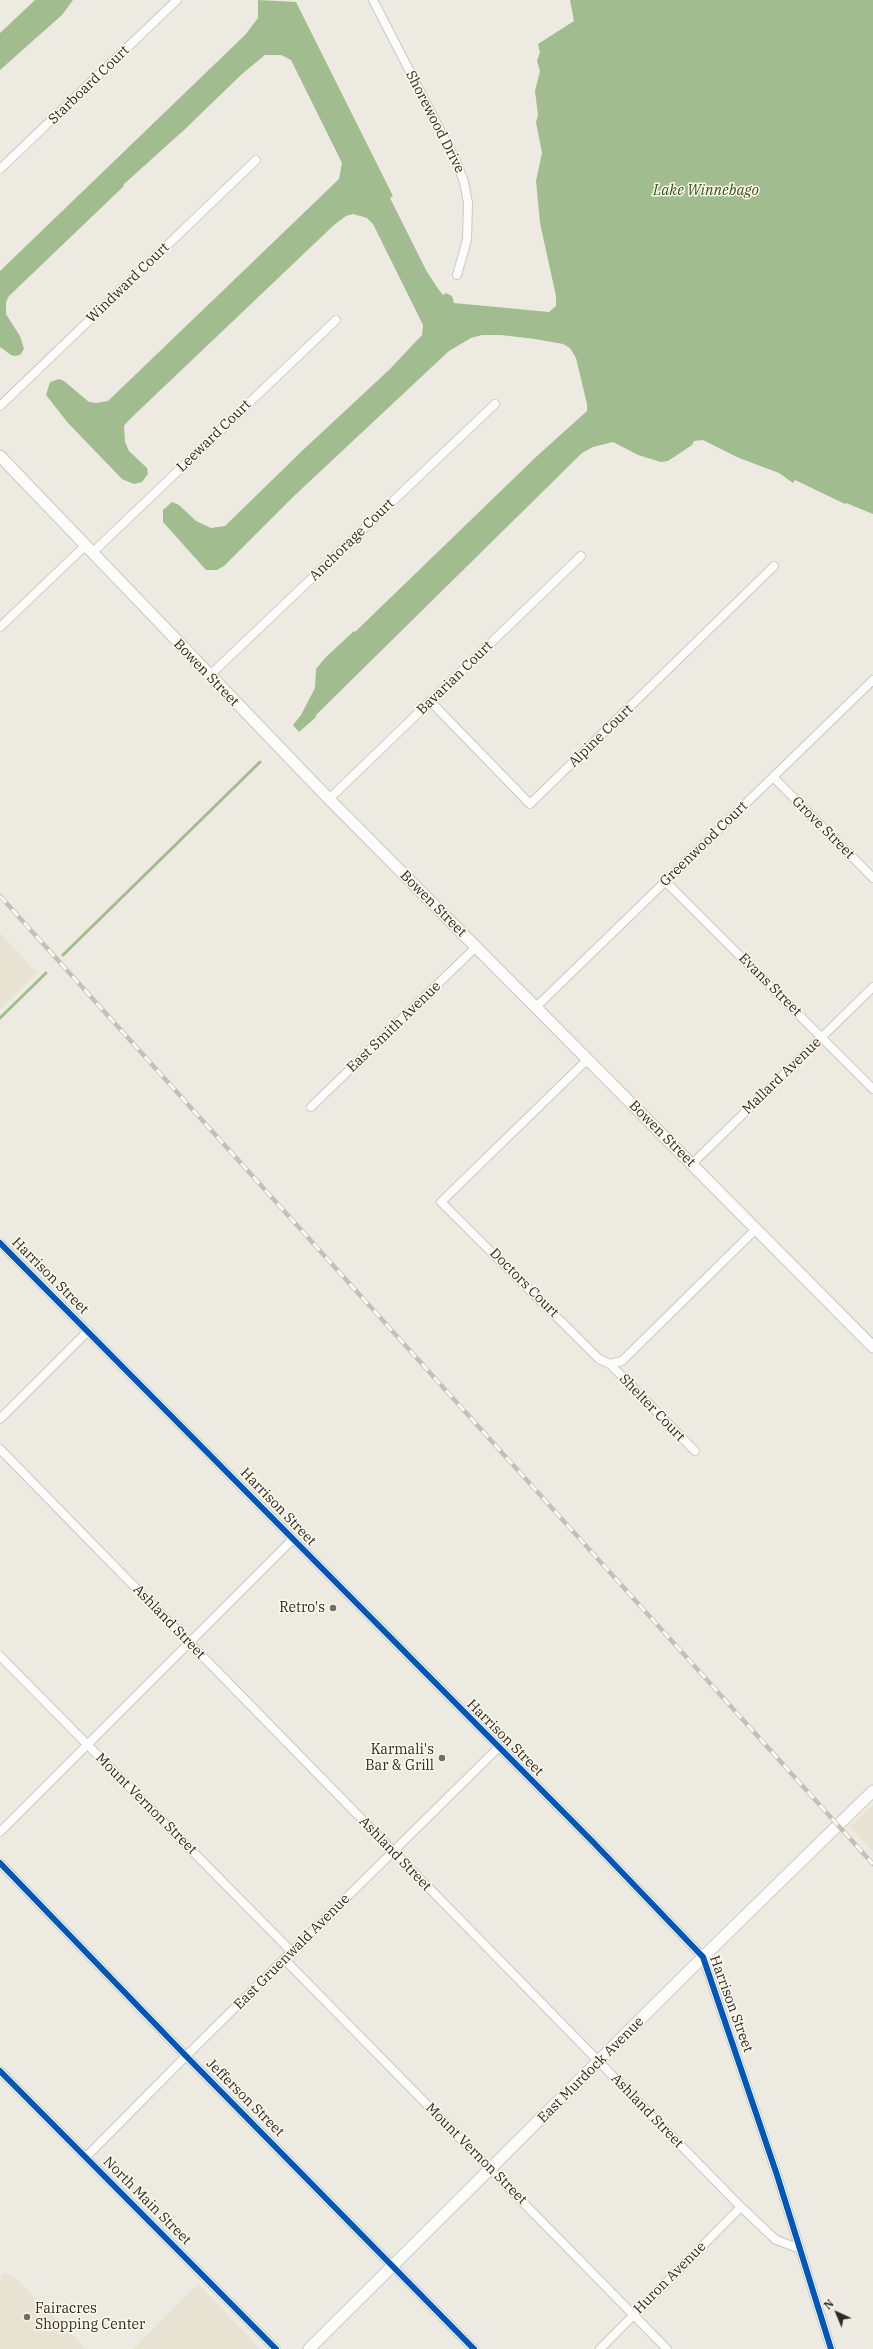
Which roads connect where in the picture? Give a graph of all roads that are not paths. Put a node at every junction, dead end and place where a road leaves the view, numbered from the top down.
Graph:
1 (177, 0) edge
2 (373, 0) edge
3 (256, 160) dead end
4 (0, 169) edge
5 (457, 275) dead end
6 (336, 320) dead end
7 (495, 404) dead end
8 (0, 406) edge
9 (0, 456) edge
10 (88, 550) junction
11 (581, 556) dead end
12 (774, 566) dead end
13 (0, 627) edge
14 (209, 676) junction
15 (873, 680) edge
16 (430, 701) junction
17 (773, 777) junction
18 (329, 799) junction
19 (873, 878) edge
20 (665, 881) junction
21 (476, 948) junction
22 (873, 987) edge
23 (536, 1007) junction
24 (822, 1037) junction
25 (588, 1060) junction
26 (873, 1089) edge
27 (311, 1107) dead end
28 (692, 1164) junction
29 (756, 1229) junction
30 (0, 1242) edge
31 (88, 1331) junction
32 (873, 1347) edge
33 (610, 1364) junction
34 (0, 1419) edge
35 (0, 1449) edge
36 (695, 1451) dead end
37 (292, 1540) junction
38 (190, 1642) junction
39 (0, 1656) edge
40 (88, 1745) junction
41 (498, 1748) junction
42 (873, 1792) edge
43 (0, 1832) edge
44 (392, 1852) junction
45 (0, 1863) edge
46 (292, 1952) junction
47 (703, 1957) junction
48 (284, 1959) junction
49 (186, 2056) junction
50 (598, 2062) junction
51 (0, 2071) edge
52 (86, 2157) junction
53 (491, 2170) junction
54 (741, 2207) junction
55 (798, 2248) junction
56 (393, 2266) junction
57 (634, 2315) junction
58 (276, 2349) edge
59 (309, 2349) edge
60 (474, 2349) edge
61 (600, 2349) edge
62 (667, 2349) edge
63 (831, 2349) edge

1 - 4 street, Starboard Court
2 - 5 street, Shorewood Drive
3 - 8 street, Windward Court
6 - 10 street, Leeward Court
7 - 14 street, Anchorage Court
9 - 10 main road, Bowen Street
10 - 13 street, Leeward Court
10 - 14 main road, Bowen Street
11 - 16 street, Bavarian Court
12 - 16 street, Alpine Court
14 - 18 main road, Bowen Street
15 - 17 street, Greenwood Court
16 - 18 street, Bavarian Court
17 - 19 street, Grove Street
17 - 20 street, Greenwood Court
18 - 21 main road, Bowen Street
20 - 23 street, Greenwood Court
20 - 24 street, Evans Street
21 - 23 main road, Bowen Street
21 - 27 street, East Smith Avenue
22 - 24 street, Mallard Avenue
23 - 25 main road, Bowen Street
24 - 26 street, Evans Street
24 - 28 street, Mallard Avenue
25 - 28 main road, Bowen Street
25 - 33 street, Doctors Court
28 - 29 main road, Bowen Street
29 - 32 main road, Bowen Street
29 - 33 street
30 - 31 street, Harrison Street
31 - 34 street
31 - 37 street, Harrison Street
33 - 36 street, Shelter Court
35 - 38 street, Ashland Street
37 - 38 street
37 - 41 street, Harrison Street
38 - 40 street
38 - 44 street, Ashland Street
39 - 40 street, Mount Vernon Street
40 - 43 street
40 - 46 street, Mount Vernon Street
41 - 44 street, East Gruenwald Avenue
41 - 47 street, Harrison Street
42 - 47 main road, East Murdock Avenue
44 - 46 street, East Gruenwald Avenue
44 - 50 street, Ashland Street
45 - 49 street, Jefferson Street
46 - 48 street, East Gruenwald Avenue
47 - 50 main road, East Murdock Avenue
47 - 55 street, Harrison Street
48 - 49 street, East Gruenwald Avenue
48 - 53 street, Mount Vernon Street
49 - 52 street, East Gruenwald Avenue
49 - 56 street, Jefferson Street
50 - 53 main road, East Murdock Avenue
50 - 54 street, Ashland Street
51 - 52 street, North Main Street
52 - 58 street, North Main Street
53 - 56 main road, East Murdock Avenue
53 - 57 street, Mount Vernon Street
54 - 55 street, Ashland Street
54 - 57 street, Huron Avenue
55 - 63 street, Harrison Street
56 - 59 main road, East Murdock Avenue
56 - 60 street, Jefferson Street
57 - 61 street, Huron Avenue
57 - 62 street, Mount Vernon Street

